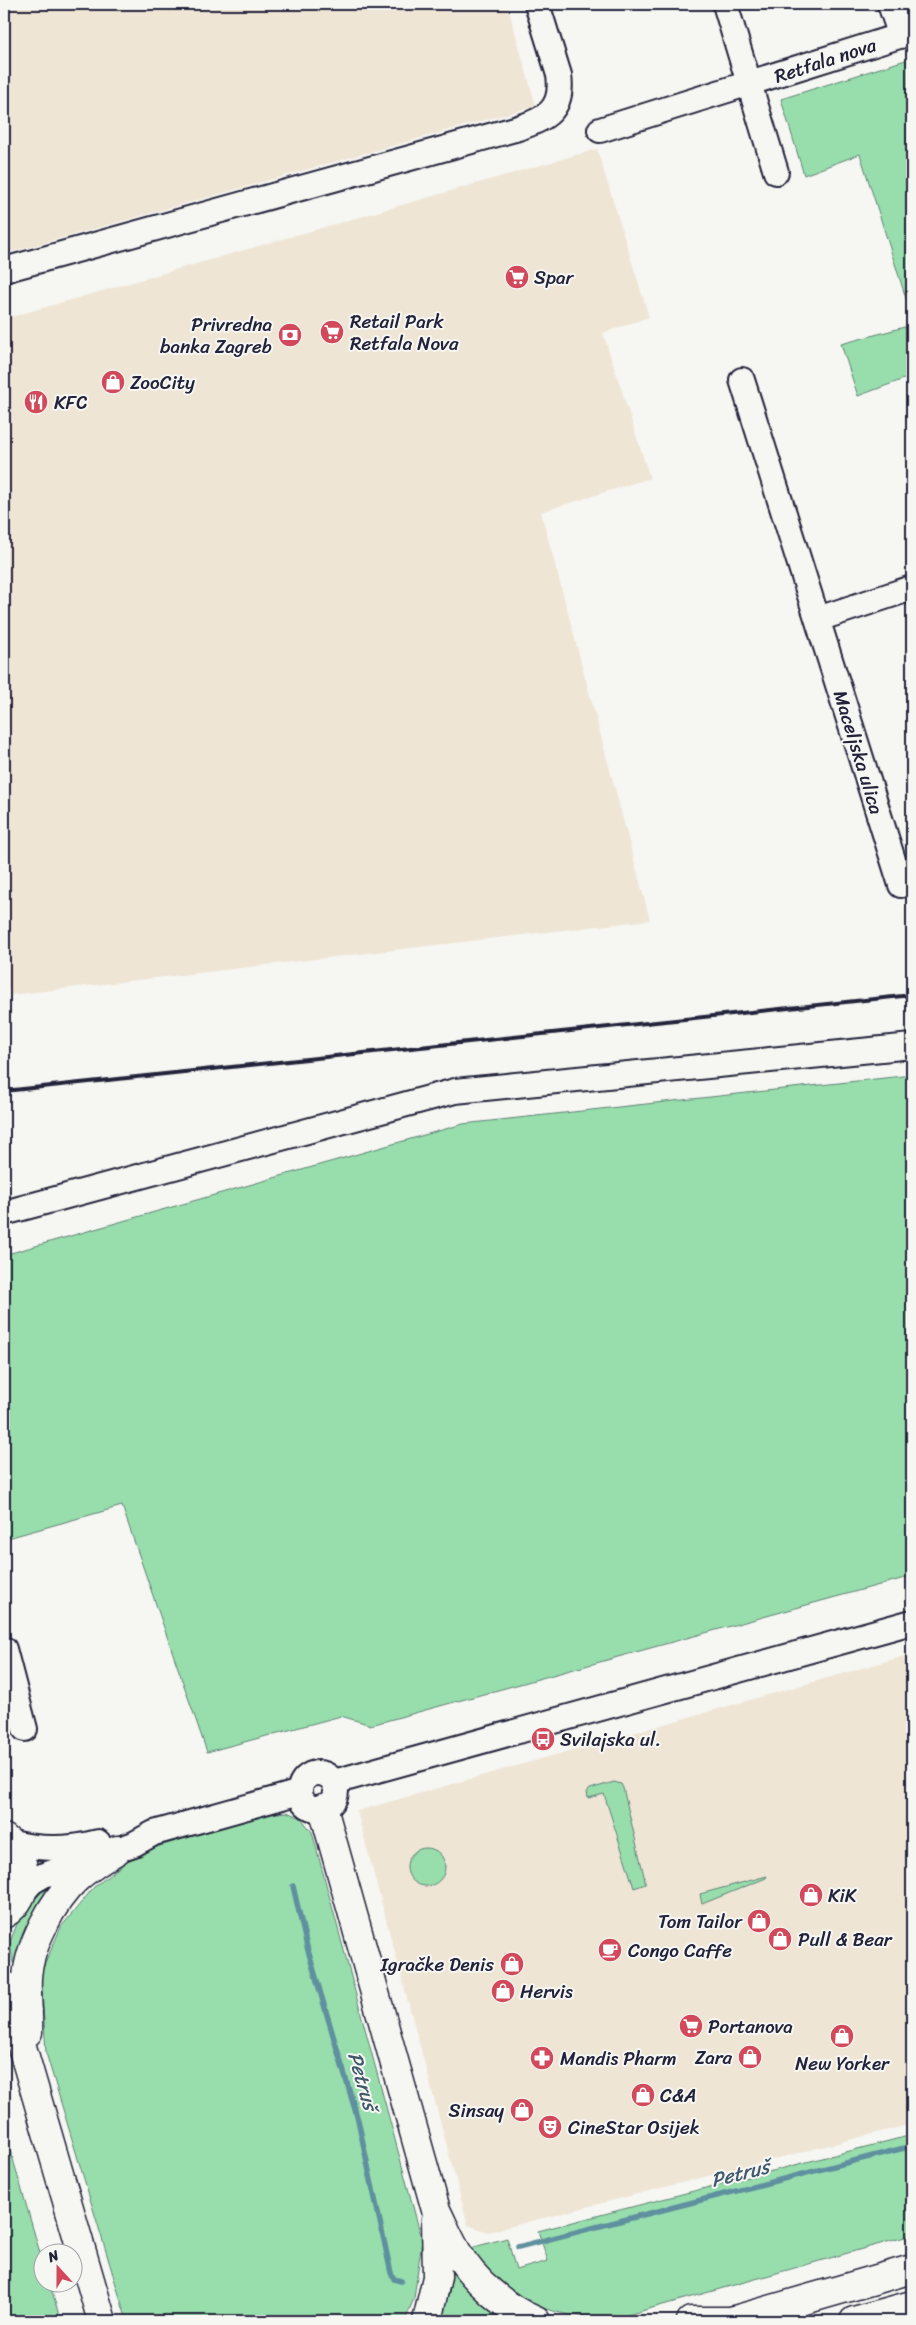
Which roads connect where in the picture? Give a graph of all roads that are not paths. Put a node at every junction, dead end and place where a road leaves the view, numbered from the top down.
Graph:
1 (537, 4) edge
2 (725, 4) edge
3 (890, 4) edge
4 (906, 34) edge
5 (749, 84) junction
6 (600, 130) dead end
7 (776, 172) dead end
8 (4, 270) edge
9 (742, 380) dead end
10 (912, 588) edge
11 (818, 619) junction
12 (901, 886) dead end
13 (912, 1046) edge
14 (4, 1213) edge
15 (912, 1622) edge
16 (4, 1649) edge
17 (24, 1729) dead end
18 (334, 1782) junction
19 (300, 1792) junction
20 (323, 1808) junction
21 (154, 1833) junction
22 (6, 1840) edge
23 (117, 1850) junction
24 (9, 1910) edge
25 (4, 1985) edge
26 (26, 2061) junction
27 (436, 2210) junction
28 (912, 2269) edge
29 (912, 2305) edge
30 (102, 2321) edge
31 (427, 2321) edge
32 (536, 2321) edge
33 (691, 2321) edge
34 (729, 2321) edge
35 (854, 2321) edge

1 - 8 street
2 - 5 street, Retfala nova
3 - 4 street, Retfala nova
4 - 5 street, Retfala nova
5 - 6 street, Retfala nova
5 - 7 street, Retfala nova
9 - 11 street, Maceljska ulica
10 - 11 street
11 - 12 street, Maceljska ulica
13 - 14 street
15 - 18 street
16 - 17 street
18 - 19 street
18 - 20 street
19 - 20 street
19 - 21 street
20 - 27 main road
21 - 22 street
21 - 23 street
22 - 24 main road
23 - 24 street
23 - 26 main road
25 - 26 main road
26 - 30 main road
27 - 31 main road
27 - 32 main road
28 - 34 main road
29 - 35 main road
33 - 34 main road

